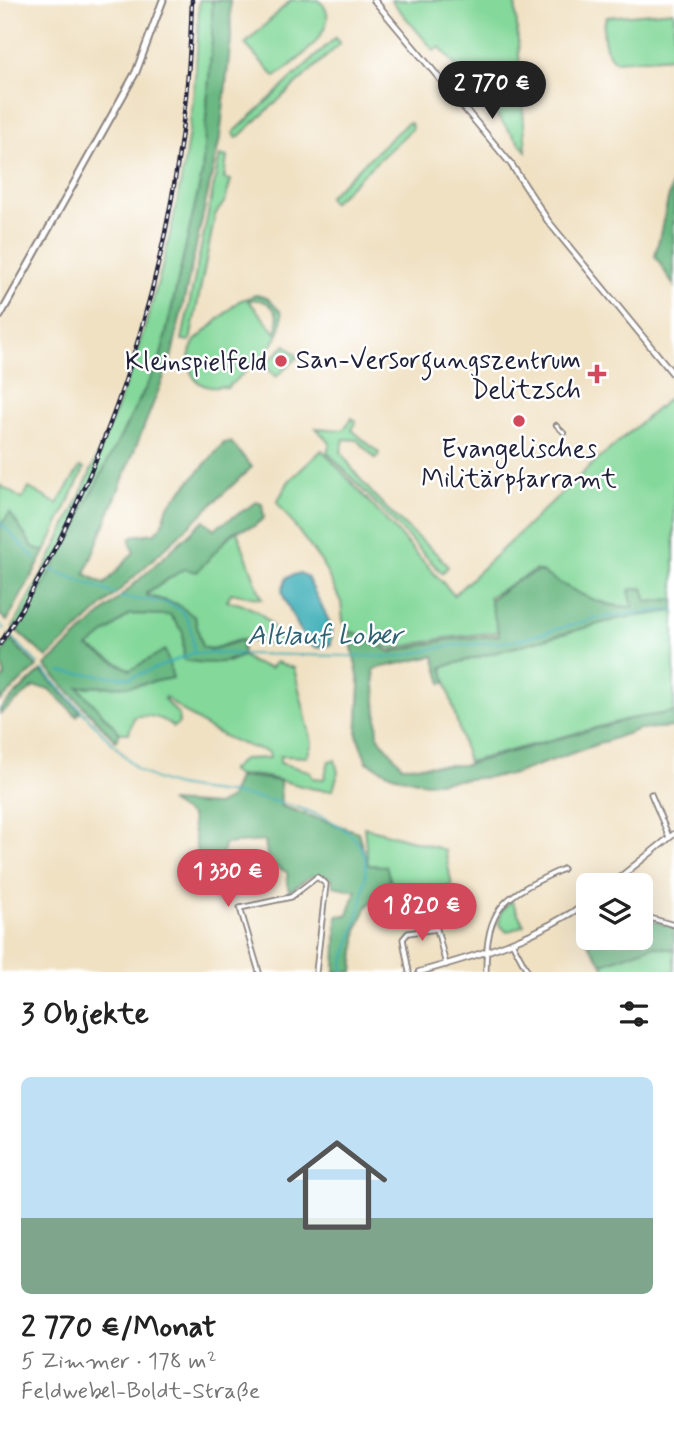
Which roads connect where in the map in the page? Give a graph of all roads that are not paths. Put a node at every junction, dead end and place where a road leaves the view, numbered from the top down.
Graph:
1 (163, 0) edge
2 (374, 0) edge
3 (0, 316) edge
4 (674, 375) edge
5 (556, 425) dead end
6 (564, 433) dead end
7 (651, 794) dead end
8 (672, 836) edge
9 (563, 869) dead end
10 (625, 873) edge
11 (576, 910) edge
12 (653, 919) edge
13 (674, 925) edge
14 (513, 944) junction
15 (486, 953) junction
16 (446, 965) junction
17 (259, 972) edge
18 (316, 972) edge
19 (409, 972) edge
20 (419, 972) edge
21 (486, 972) edge
22 (528, 972) edge

1 - 3 main road
2 - 4 street
5 - 6 street
7 - 8 street
8 - 10 street
9 - 15 street
11 - 14 street
12 - 13 street
14 - 15 street
14 - 22 street
15 - 16 street
15 - 21 street
16 - 19 street
16 - 20 street
17 - 18 street

